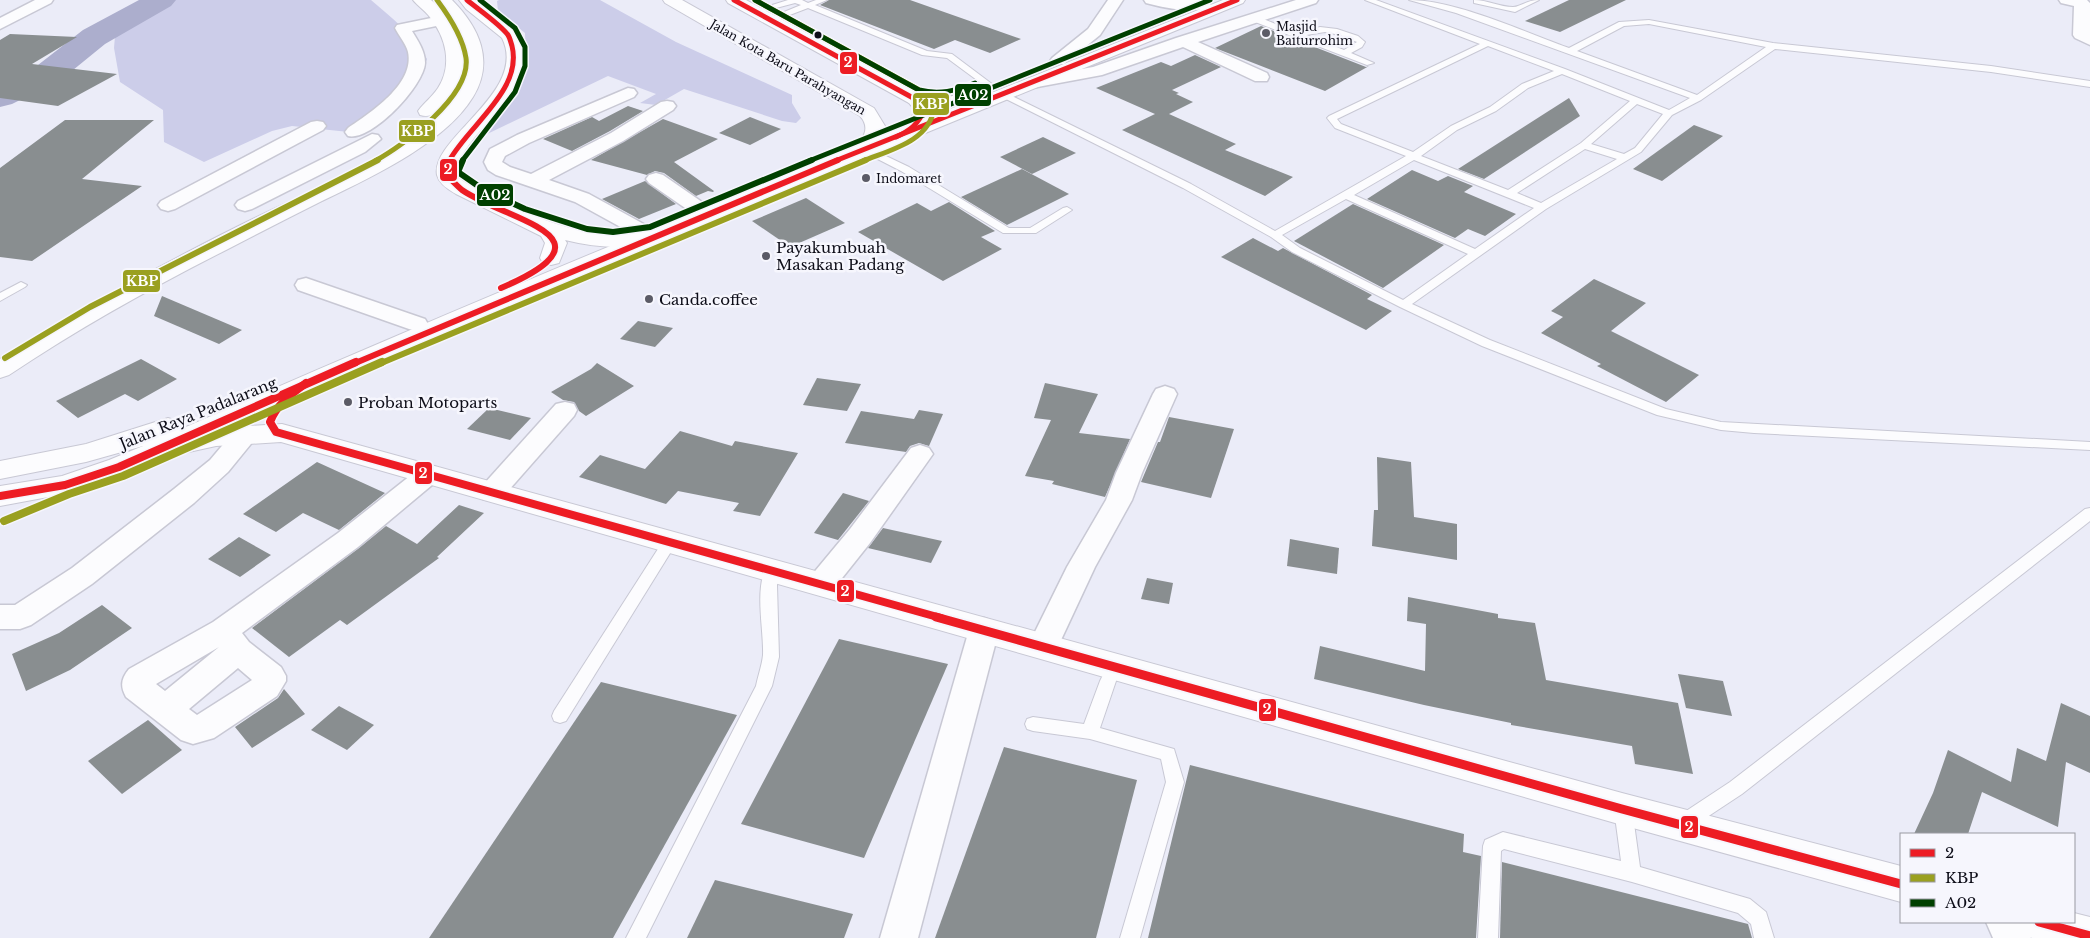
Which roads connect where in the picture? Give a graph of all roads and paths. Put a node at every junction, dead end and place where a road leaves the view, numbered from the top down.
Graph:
1 (46, 0) edge
2 (421, 0) edge
3 (443, 0) edge
4 (466, 0) edge
5 (671, 0) edge
6 (734, 0) edge
7 (796, 0) edge
8 (823, 0) edge
9 (1116, 0) edge
10 (1152, 0) edge
11 (1237, 0) edge
12 (1311, 0) edge
13 (1369, 0) edge
14 (1413, 0) edge
15 (1478, 0) edge
16 (1535, 0) edge
17 (2066, 0) edge
18 (1209, 2) edge
19 (2081, 2) edge
20 (807, 6) junction
21 (477, 7) edge
22 (1459, 11) junction
23 (764, 15) junction
24 (1450, 16) dead end
25 (1253, 18) junction
26 (1442, 20) dead end
27 (441, 21) junction
28 (0, 24) edge
29 (1433, 25) junction
30 (1297, 36) junction
31 (2090, 40) edge
32 (1182, 41) junction
33 (1486, 44) junction
34 (1773, 46) junction
35 (1570, 51) junction
36 (1344, 53) junction
37 (1058, 61) junction
38 (1370, 63) dead end
39 (1562, 71) junction
40 (1261, 77) dead end
41 (1032, 83) junction
42 (2090, 84) edge
43 (998, 91) junction
44 (628, 93) dead end
45 (1698, 98) junction
46 (915, 99) junction
47 (1636, 100) junction
48 (667, 106) dead end
49 (1669, 113) junction
50 (354, 132) junction
51 (896, 136) junction
52 (1584, 145) junction
53 (865, 149) junction
54 (618, 152) dead end
55 (1414, 156) junction
56 (1625, 158) junction
57 (282, 166) dead end
58 (310, 172) junction
59 (656, 179) dead end
60 (540, 184) junction
61 (1509, 194) junction
62 (1346, 195) junction
63 (168, 205) dead end
64 (245, 205) dead end
65 (500, 208) junction
66 (1542, 208) junction
67 (1067, 210) dead end
68 (708, 214) junction
69 (1275, 234) junction
70 (653, 237) junction
71 (202, 244) junction
72 (1477, 254) junction
73 (20, 285) dead end
74 (306, 285) dead end
75 (0, 298) edge
76 (1404, 305) junction
77 (417, 324) junction
78 (0, 349) edge
79 (0, 370) edge
80 (306, 383) junction
81 (1165, 394) dead end
82 (565, 410) dead end
83 (261, 433) junction
84 (2090, 446) edge
85 (166, 448) junction
86 (920, 454) dead end
87 (0, 470) edge
88 (429, 474) junction
89 (65, 485) junction
90 (492, 492) junction
91 (0, 496) edge
92 (0, 512) edge
93 (2090, 513) edge
94 (670, 542) junction
95 (772, 570) junction
96 (822, 584) junction
97 (0, 617) edge
98 (984, 630) junction
99 (231, 641) junction
100 (1043, 646) junction
101 (1116, 666) junction
102 (560, 716) dead end
103 (1033, 724) dead end
104 (1090, 732) junction
105 (1622, 808) junction
106 (1680, 824) junction
107 (1632, 873) junction
108 (1900, 884) edge
109 (2005, 923) edge
110 (2043, 923) edge
111 (2090, 936) edge
112 (636, 938) edge
113 (899, 938) edge
114 (1130, 938) edge
115 (1488, 938) edge
116 (1764, 938) edge
117 (2012, 938) edge

1 - 28 street
2 - 27 main road
3 - 71 main road
4 - 21 main road
5 - 53 main road, Jalan Kota Baru Parahyangan
6 - 23 main road
7 - 20 lane
7 - 23 lane
8 - 20 lane
9 - 37 street
10 - 18 street
11 - 41 main road, Jalan Raya Padalarang
12 - 25 street
13 - 29 lane
14 - 22 lane
15 - 16 lane
15 - 22 lane
17 - 19 street
18 - 37 main road, Jalan Raya Padalarang
19 - 31 street
20 - 23 lane
20 - 43 lane
21 - 65 main road
22 - 24 lane
22 - 35 lane
23 - 46 main road
25 - 30 lane
25 - 32 street
26 - 29 lane
27 - 50 street
27 - 71 main road
29 - 33 lane
30 - 36 lane
30 - 36 lane
32 - 40 street
32 - 41 street
33 - 39 lane
33 - 55 lane
34 - 35 lane
34 - 42 lane
34 - 45 lane
35 - 45 lane
36 - 38 lane
37 - 43 main road, Jalan Raya Padalarang
39 - 47 lane
39 - 55 lane
41 - 43 main road, Jalan Raya Padalarang
43 - 46 main road, Jalan Raya Padalarang
43 - 51 main road, Jalan Raya Padalarang
43 - 69 lane
44 - 60 street
45 - 49 lane
46 - 51 main road, Jalan Raya Padalarang
47 - 49 lane
47 - 52 lane
48 - 60 street
49 - 56 lane
50 - 58 street
50 - 63 street
51 - 53 main road, Jalan Raya Padalarang
52 - 56 lane
52 - 61 lane
53 - 67 lane
53 - 68 main road, Jalan Raya Padalarang
54 - 60 street
55 - 61 lane
55 - 62 lane
56 - 66 lane
57 - 58 street
58 - 64 street
59 - 68 street
60 - 70 street
61 - 66 lane
62 - 69 lane
62 - 72 lane
65 - 70 main road
65 - 77 main road, Jalan Raya Padalarang
66 - 72 lane
68 - 70 main road, Jalan Raya Padalarang
69 - 76 lane
70 - 80 main road, Jalan Raya Padalarang
71 - 78 main road
71 - 79 main road
72 - 76 lane
73 - 75 lane
74 - 77 street
76 - 84 lane
77 - 87 main road, Jalan Raya Padalarang
80 - 83 main road
80 - 85 main road, Jalan Raya Padalarang
81 - 100 street
82 - 90 street
83 - 85 main road
83 - 88 main road
83 - 97 street
85 - 89 main road, Jalan Raya Padalarang
86 - 96 street
88 - 90 main road
88 - 99 street
89 - 91 main road, Jalan Raya Padalarang
89 - 92 main road
90 - 94 main road
93 - 106 lane
94 - 95 main road
94 - 102 lane
95 - 96 main road
95 - 112 lane
96 - 98 main road
98 - 100 main road
98 - 113 street
99 - 99 street
100 - 101 main road
101 - 104 lane
101 - 105 main road
103 - 104 lane
104 - 114 lane
105 - 106 main road
105 - 107 lane
106 - 108 main road
107 - 115 lane
107 - 116 lane
109 - 117 street
110 - 111 main road

